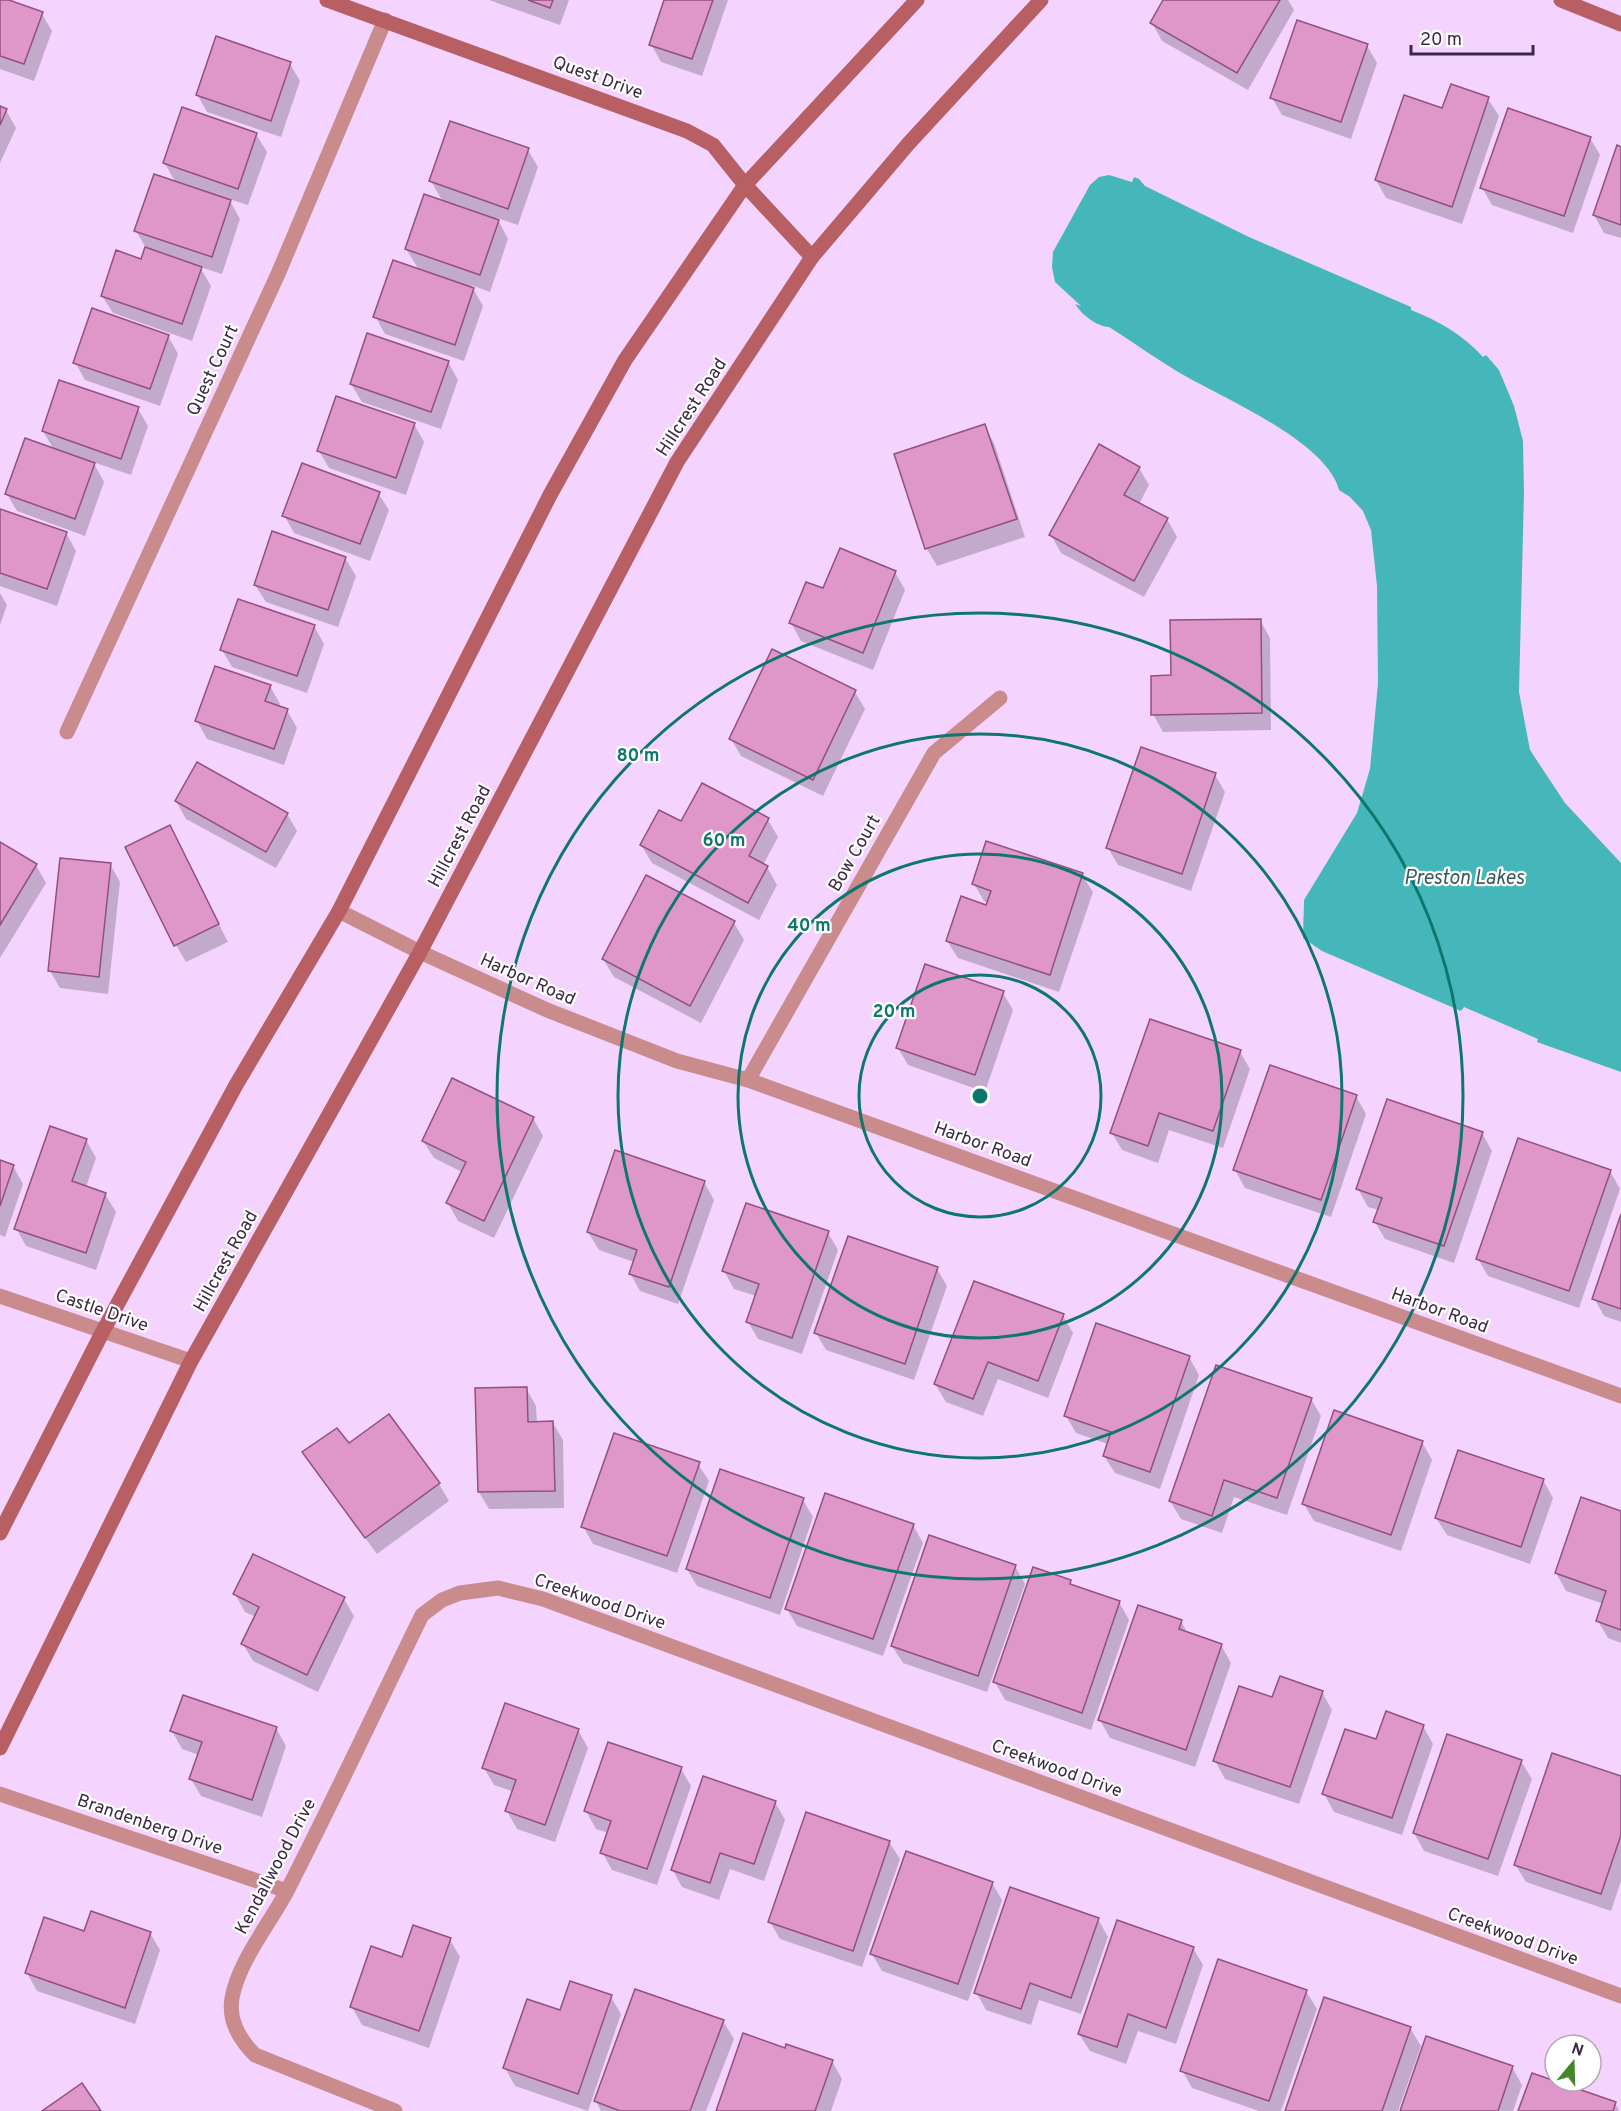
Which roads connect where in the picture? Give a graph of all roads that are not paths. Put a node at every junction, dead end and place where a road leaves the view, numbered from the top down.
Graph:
1 (327, 0) edge
2 (917, 0) edge
3 (1041, 0) edge
4 (1561, 0) edge
5 (384, 20) junction
6 (1621, 24) edge
7 (745, 185) junction
8 (812, 257) junction
9 (1000, 698) dead end
10 (67, 732) dead end
11 (339, 911) junction
12 (420, 952) junction
13 (748, 1080) junction
14 (0, 1296) edge
15 (103, 1332) junction
16 (191, 1361) junction
17 (1621, 1396) edge
18 (0, 1533) edge
19 (477, 1591) joint
20 (0, 1748) edge
21 (0, 1794) edge
22 (287, 1891) junction
23 (1621, 1996) edge
24 (394, 2111) edge

1 - 5 main road, Quest Drive
2 - 7 main road
3 - 8 main road, Hillcrest Road
4 - 6 main road
5 - 7 main road, Quest Drive
5 - 10 street, Quest Court
7 - 8 main road, Quest Drive
7 - 11 main road
8 - 12 main road, Hillcrest Road
9 - 13 street, Bow Court
11 - 12 street, Harbor Road
11 - 15 main road
12 - 13 street, Harbor Road
12 - 16 main road, Hillcrest Road
13 - 17 street, Harbor Road
14 - 15 street, Castle Drive
15 - 16 street, Castle Drive
15 - 18 main road
16 - 20 main road, Hillcrest Road
19 - 22 street, Kendallwood Drive
19 - 23 street, Creekwood Drive
21 - 22 street, Brandenberg Drive
22 - 24 street, Kendallwood Drive

